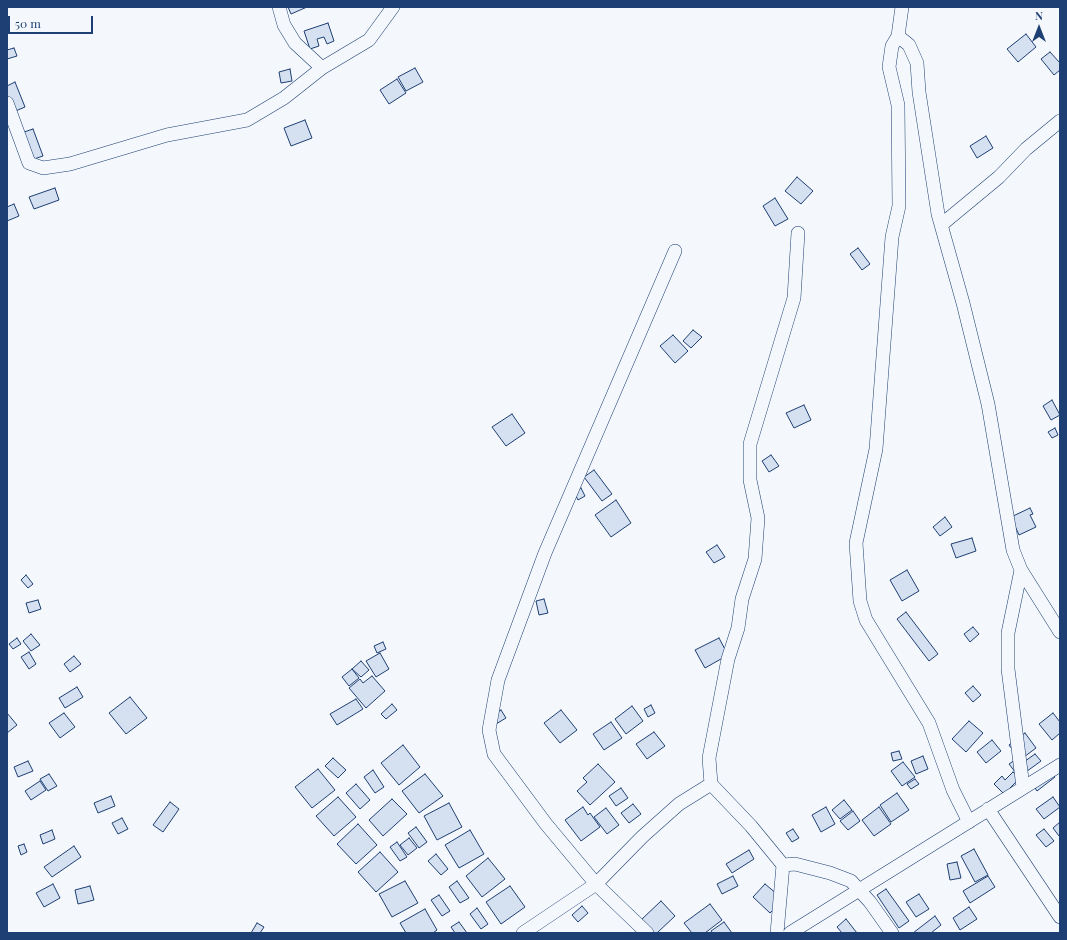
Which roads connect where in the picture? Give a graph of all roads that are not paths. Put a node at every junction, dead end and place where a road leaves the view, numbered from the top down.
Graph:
1 (279, 7) edge
2 (393, 7) edge
3 (902, 7) edge
4 (898, 36) junction
5 (322, 68) junction
6 (7, 103) edge
7 (1060, 121) edge
8 (941, 225) junction
9 (798, 233) dead end
10 (676, 251) dead end
11 (1021, 570) junction
12 (1060, 632) edge
13 (1060, 765) edge
14 (711, 784) junction
15 (1022, 787) junction
16 (988, 809) junction
17 (968, 822) junction
18 (784, 865) junction
19 (596, 884) junction
20 (860, 890) junction
21 (1060, 916) edge
22 (524, 933) edge
23 (647, 933) edge
24 (777, 933) edge
25 (790, 933) edge
26 (892, 933) edge

1 - 5 street
2 - 5 street
3 - 4 street
4 - 8 street
4 - 17 street
5 - 6 street
7 - 8 street
8 - 11 street
9 - 14 street
10 - 19 street
11 - 12 street
11 - 15 street
13 - 15 street
14 - 18 street
14 - 19 street
15 - 16 street
16 - 17 street
16 - 21 street
17 - 20 street
18 - 20 street
18 - 24 street
19 - 22 street
19 - 23 street
20 - 25 street
20 - 26 street

